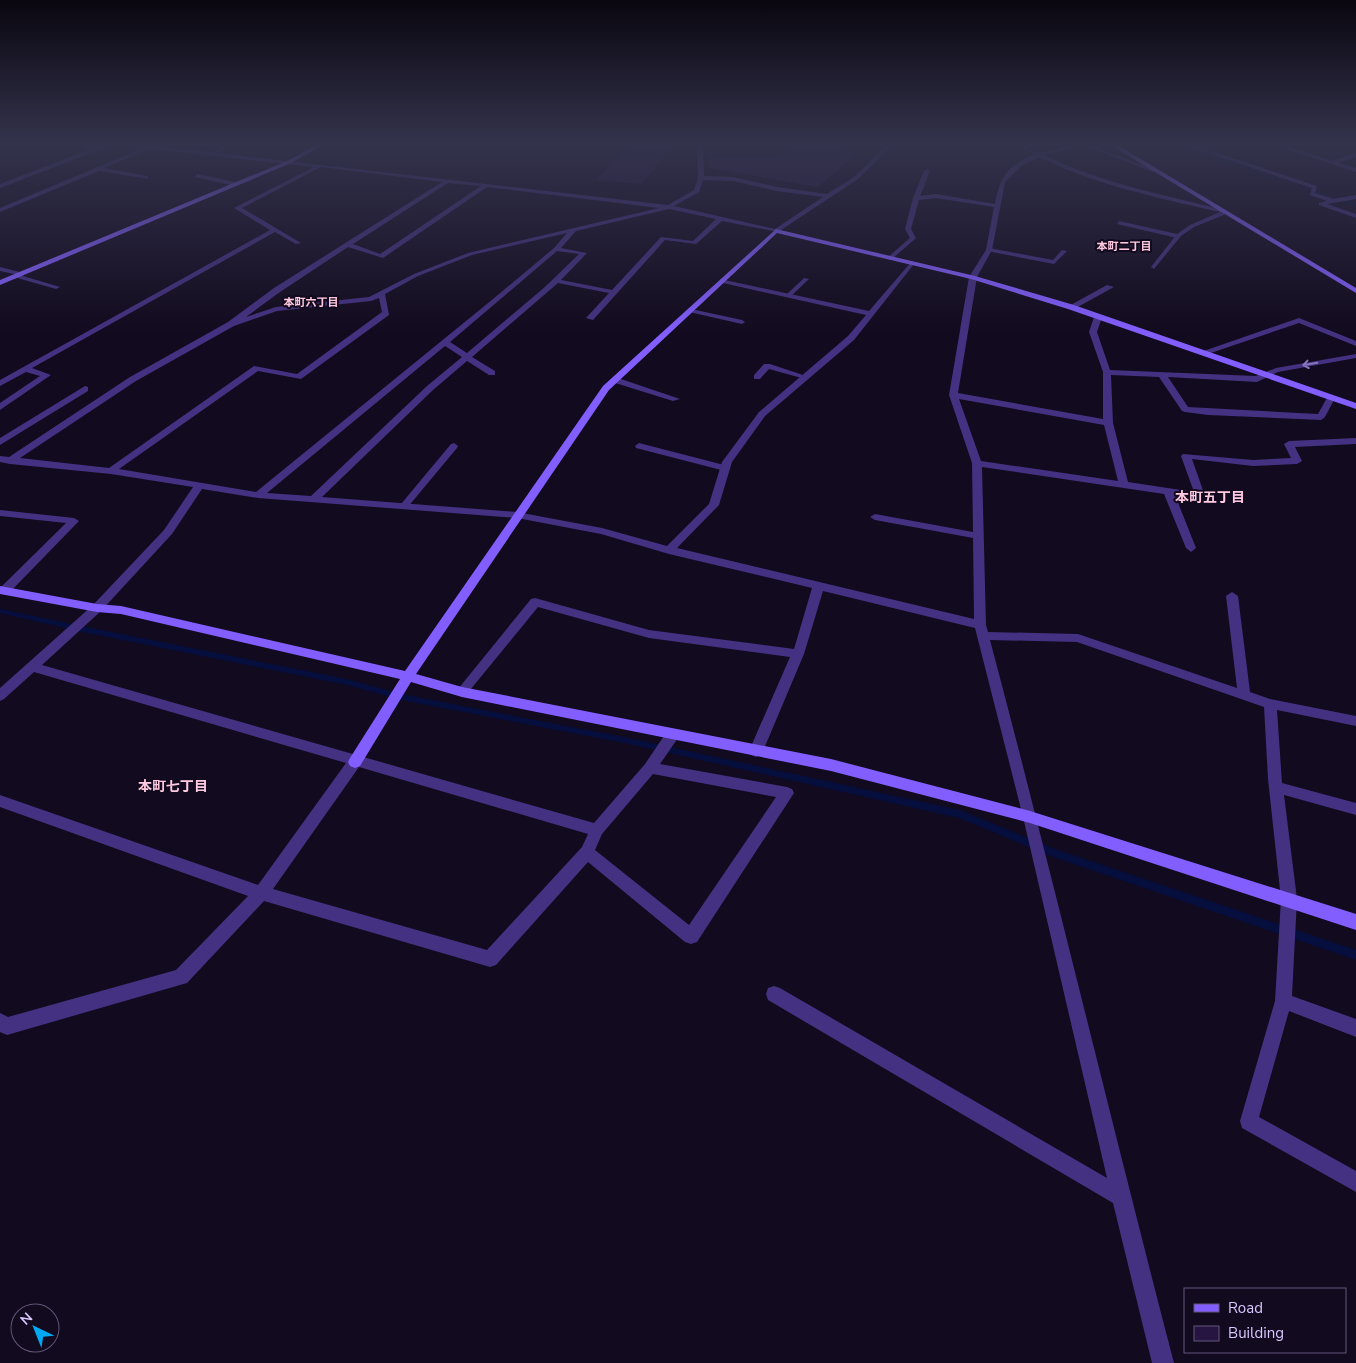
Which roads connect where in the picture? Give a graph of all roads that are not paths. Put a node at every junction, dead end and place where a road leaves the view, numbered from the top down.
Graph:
1 (997, 206) edge
2 (181, 207) edge
3 (240, 207) edge
4 (408, 207) edge
5 (455, 207) edge
6 (666, 207) edge
7 (669, 207) junction
8 (812, 207) edge
9 (914, 207) edge
10 (1205, 207) edge
11 (1216, 207) edge
12 (1329, 207) edge
13 (1223, 211) junction
14 (1356, 216) edge
15 (721, 218) junction
16 (1118, 223) dead end
17 (575, 228) junction
18 (274, 230) junction
19 (776, 231) junction
20 (1178, 236) junction
21 (298, 244) dead end
22 (348, 245) junction
23 (556, 248) junction
24 (989, 250) junction
25 (1064, 252) dead end
26 (890, 258) junction
27 (912, 263) junction
28 (1154, 267) dead end
29 (0, 268) edge
30 (19, 275) junction
31 (973, 277) junction
32 (806, 279) dead end
33 (556, 281) junction
34 (723, 281) junction
35 (0, 283) edge
36 (1110, 286) dead end
37 (56, 287) dead end
38 (614, 292) junction
39 (1356, 292) edge
40 (381, 293) junction
41 (788, 296) junction
42 (1071, 307) junction
43 (691, 311) junction
44 (871, 314) junction
45 (1098, 317) junction
46 (590, 318) dead end
47 (742, 322) dead end
48 (231, 324) junction
49 (444, 342) junction
50 (1356, 344) edge
51 (1202, 353) junction
52 (1356, 356) edge
53 (468, 358) junction
54 (26, 369) junction
55 (1107, 372) junction
56 (492, 373) dead end
57 (1264, 374) junction
58 (1162, 375) junction
59 (757, 377) dead end
60 (805, 377) junction
61 (615, 380) junction
62 (0, 383) edge
63 (85, 389) dead end
64 (953, 395) junction
65 (1331, 398) junction
66 (676, 399) dead end
67 (1356, 406) edge
68 (0, 408) edge
69 (1108, 423) junction
70 (1356, 441) edge
71 (0, 442) edge
72 (454, 446) dead end
73 (639, 446) dead end
74 (5, 460) edge
75 (977, 462) junction
76 (725, 468) junction
77 (111, 471) junction
78 (1124, 485) junction
79 (199, 486) junction
80 (1168, 491) junction
81 (258, 495) junction
82 (314, 499) junction
83 (404, 506) junction
84 (0, 513) edge
85 (517, 515) junction
86 (875, 518) dead end
87 (978, 536) junction
88 (1191, 548) dead end
89 (669, 550) junction
90 (819, 586) junction
91 (3, 590) edge
92 (1232, 596) dead end
93 (97, 608) junction
94 (981, 630) junction
95 (798, 654) junction
96 (32, 667) junction
97 (408, 676) junction
98 (462, 692) junction
99 (1244, 695) junction
100 (0, 696) edge
101 (1270, 704) junction
102 (1356, 721) edge
103 (673, 734) junction
104 (756, 751) junction
105 (355, 762) junction
106 (650, 768) junction
107 (1276, 787) junction
108 (0, 801) edge
109 (1356, 809) edge
110 (1030, 817) junction
111 (597, 830) junction
112 (588, 852) junction
113 (261, 893) junction
114 (1289, 899) junction
115 (1356, 922) edge
116 (774, 994) dead end
117 (1284, 1001) junction
118 (2, 1027) edge
119 (1356, 1028) edge
120 (1356, 1182) edge
121 (1121, 1197) junction
122 (1163, 1363) edge

1 - 24 street
2 - 30 street
3 - 18 street
4 - 22 street
5 - 22 street
6 - 7 street
7 - 15 street
7 - 17 street
8 - 19 street
9 - 26 street
10 - 13 street
11 - 13 street
12 - 14 street
13 - 20 street
13 - 39 street
15 - 19 street
15 - 38 street
16 - 20 lane
17 - 23 street
17 - 40 street
18 - 21 street
18 - 54 street
19 - 26 street
19 - 34 street
20 - 28 street
22 - 48 street
23 - 33 street
23 - 49 street
24 - 25 lane
24 - 31 street
26 - 27 street
27 - 31 street
27 - 44 street
29 - 30 street
30 - 35 street
30 - 37 street
31 - 42 street
31 - 64 street
32 - 41 lane
33 - 38 street
33 - 53 street
34 - 41 street
34 - 43 street
36 - 42 street
38 - 46 street
40 - 48 street
40 - 77 street
41 - 44 street
42 - 45 street
43 - 47 lane
43 - 61 street
44 - 60 street
45 - 51 street
45 - 55 street
48 - 74 street
49 - 53 street
49 - 81 street
50 - 51 street
51 - 57 street
52 -> 57 street
53 - 56 street
53 - 82 street
54 - 62 street
54 - 68 street
55 - 58 street
55 - 69 street
57 - 58 street
57 - 65 street
58 - 65 street
59 - 60 lane
60 - 76 street
61 - 66 street
61 - 85 street
63 - 71 street
64 - 69 street
64 - 75 street
65 - 67 street
69 - 78 street
70 - 80 street
72 - 83 lane
73 - 76 lane
74 - 77 street
75 - 78 street
75 - 87 street
76 - 89 street
77 - 79 street
78 - 80 street
79 - 81 street
79 - 93 street
80 - 88 street
81 - 82 street
82 - 83 street
83 - 85 street
84 - 91 street
85 - 89 street
85 - 97 street
86 - 87 street
87 - 94 street
89 - 90 street
90 - 94 street
90 - 95 street
91 - 93 street
92 - 99 street
93 - 96 street
93 - 97 street
94 - 99 street
94 - 110 street
95 - 98 street
95 - 104 street
96 - 100 street
96 - 105 street
97 - 98 street
97 - 105 street
98 - 103 street
99 - 101 street
101 - 102 street
101 - 107 street
103 - 104 street
103 - 106 street
104 - 110 street
105 - 111 street
105 - 113 street
106 - 111 street
106 - 112 street
107 - 109 street
107 - 114 street
108 - 113 street
110 - 114 street
110 - 121 street
111 - 112 street
112 - 113 street
113 - 118 street
114 - 115 street
114 - 117 street
116 - 121 street
117 - 119 street
117 - 120 street
121 - 122 street

